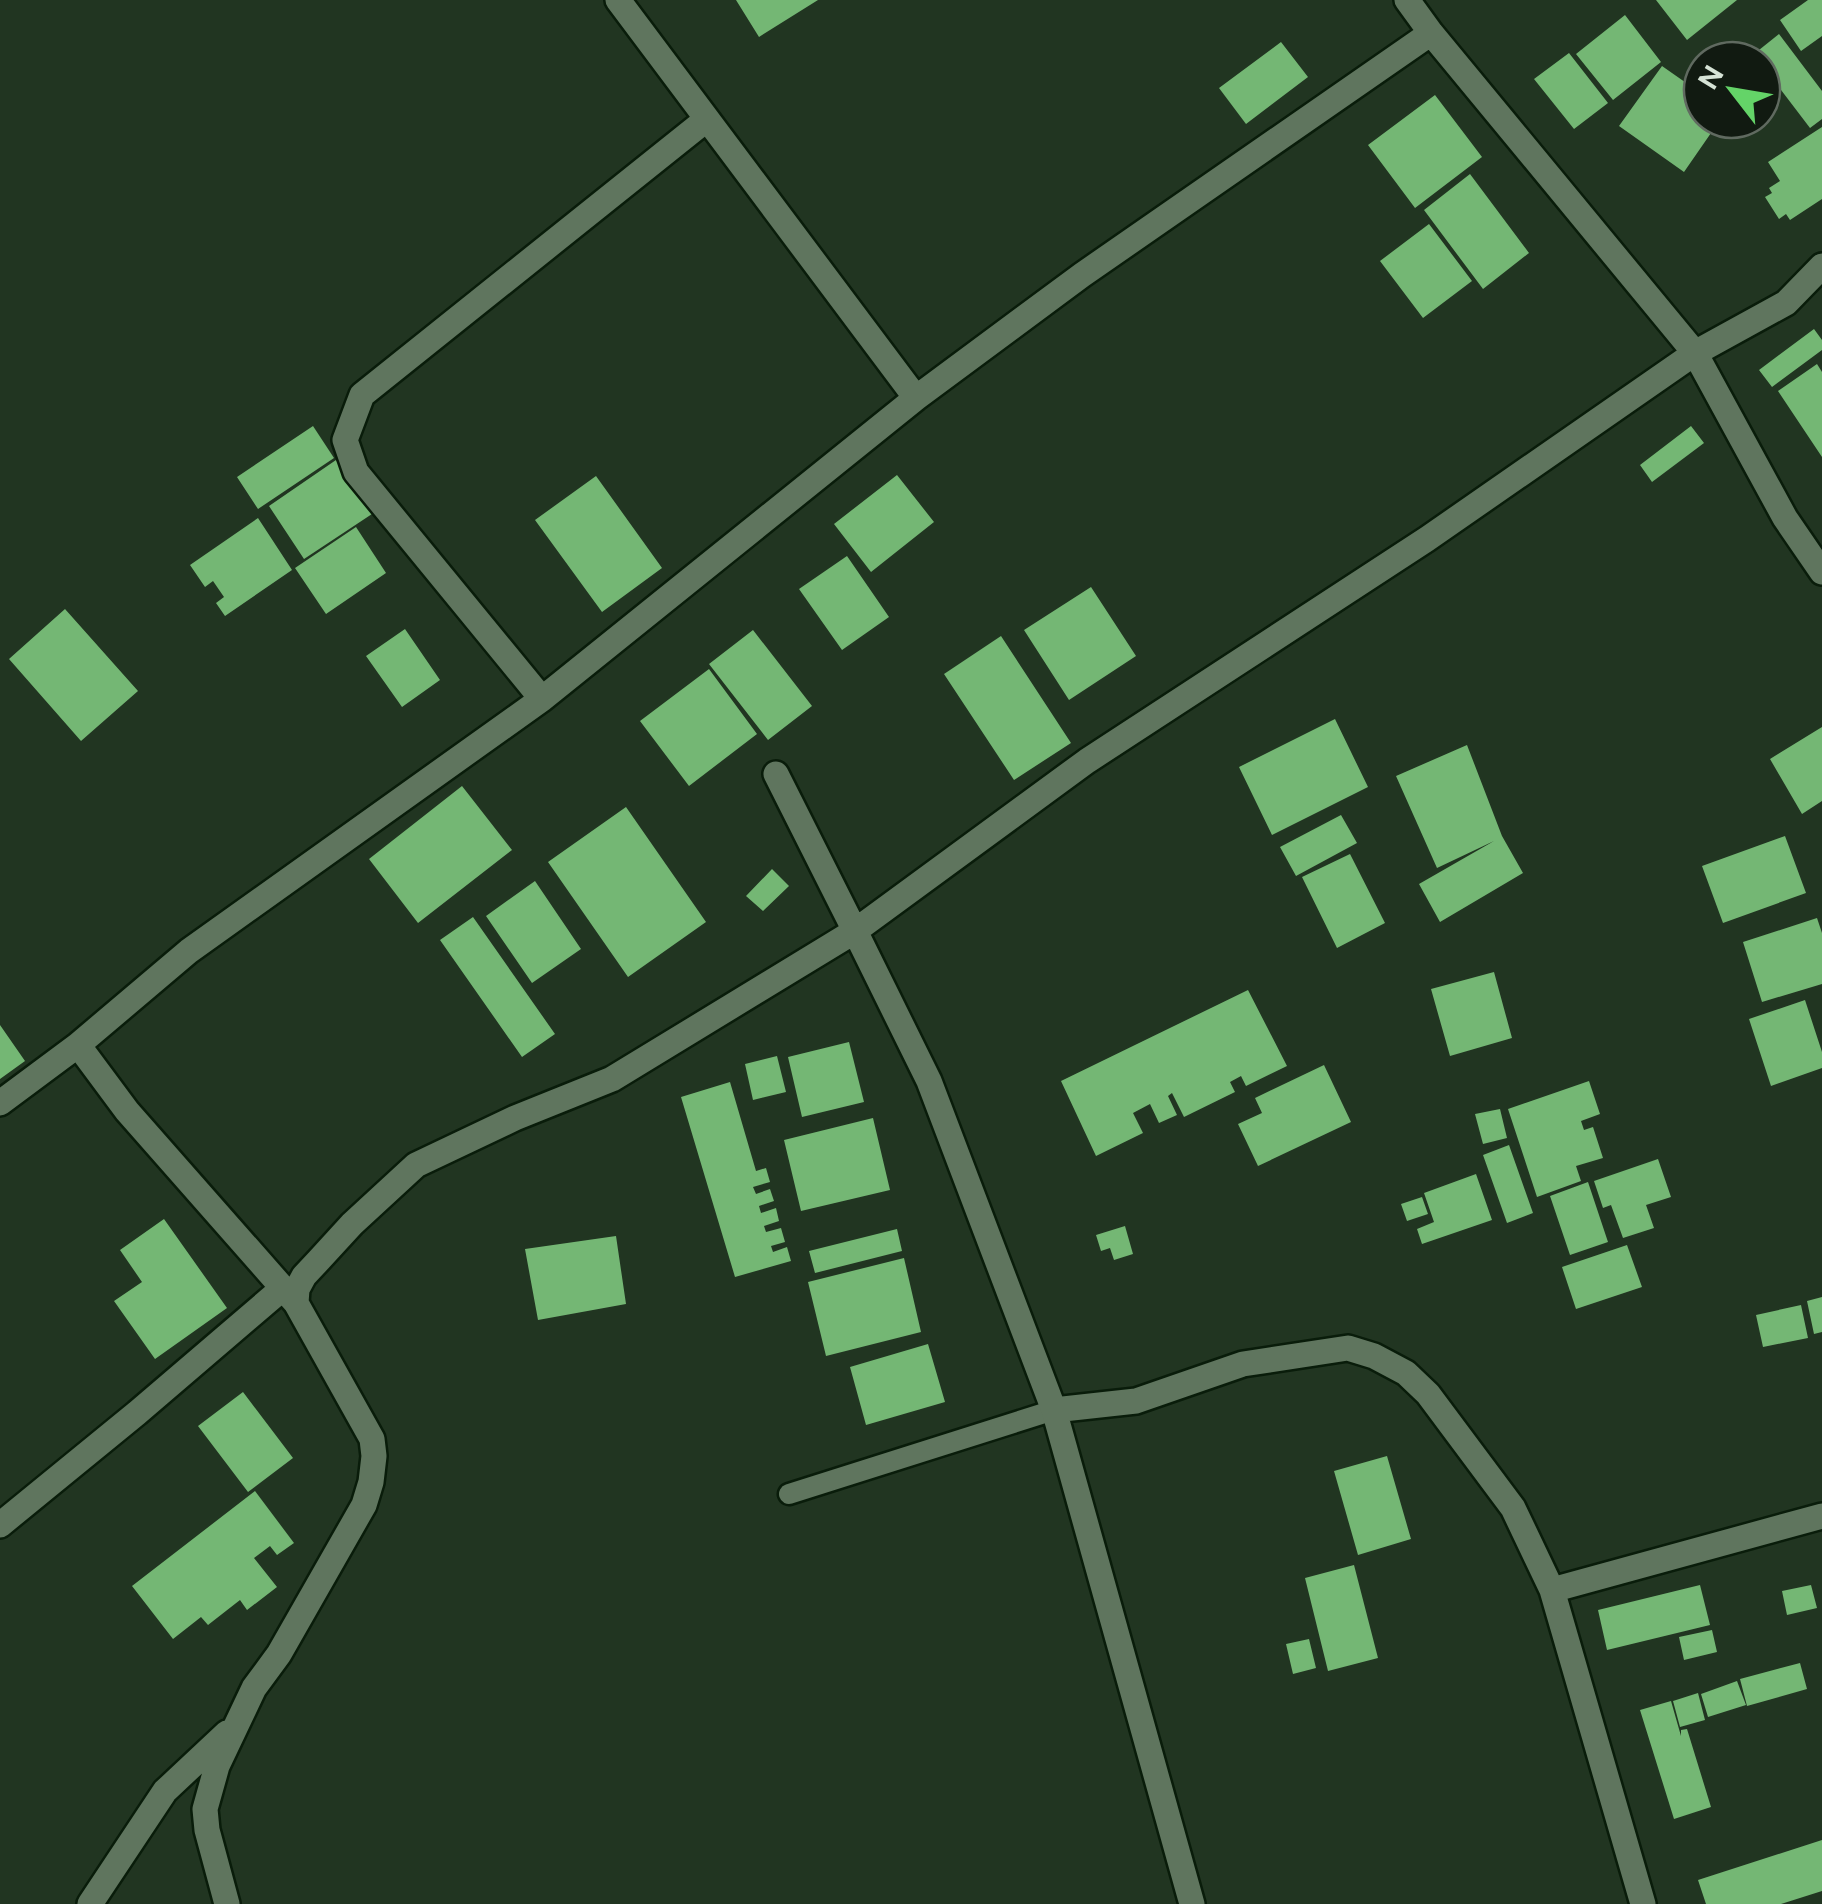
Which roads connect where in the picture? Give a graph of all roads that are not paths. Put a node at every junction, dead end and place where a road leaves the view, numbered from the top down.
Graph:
1 (618, 0) edge
2 (1408, 0) edge
3 (1431, 33) junction
4 (707, 119) junction
5 (1822, 266) edge
6 (1695, 353) junction
7 (916, 398) junction
8 (1822, 572) edge
9 (542, 699) junction
10 (776, 774) dead end
11 (855, 932) junction
12 (78, 1045) junction
13 (0, 1103) edge
14 (289, 1295) junction
15 (1054, 1410) junction
16 (789, 1494) dead end
17 (1822, 1516) edge
18 (0, 1525) edge
19 (1552, 1590) junction
20 (234, 1726) junction
21 (90, 1904) edge
22 (227, 1904) edge
23 (1192, 1904) edge
24 (1644, 1904) edge

1 - 4 street
2 - 3 street
3 - 6 street
3 - 7 street
4 - 7 street
4 - 9 street
5 - 6 street
6 - 8 street
6 - 11 street
7 - 9 street
9 - 12 street
10 - 11 street
11 - 14 street
11 - 15 street
12 - 13 street
12 - 14 street
14 - 18 street
14 - 20 street
15 - 16 lane
15 - 19 street
15 - 23 street
17 - 19 street
19 - 24 street
20 - 21 street
20 - 22 street

